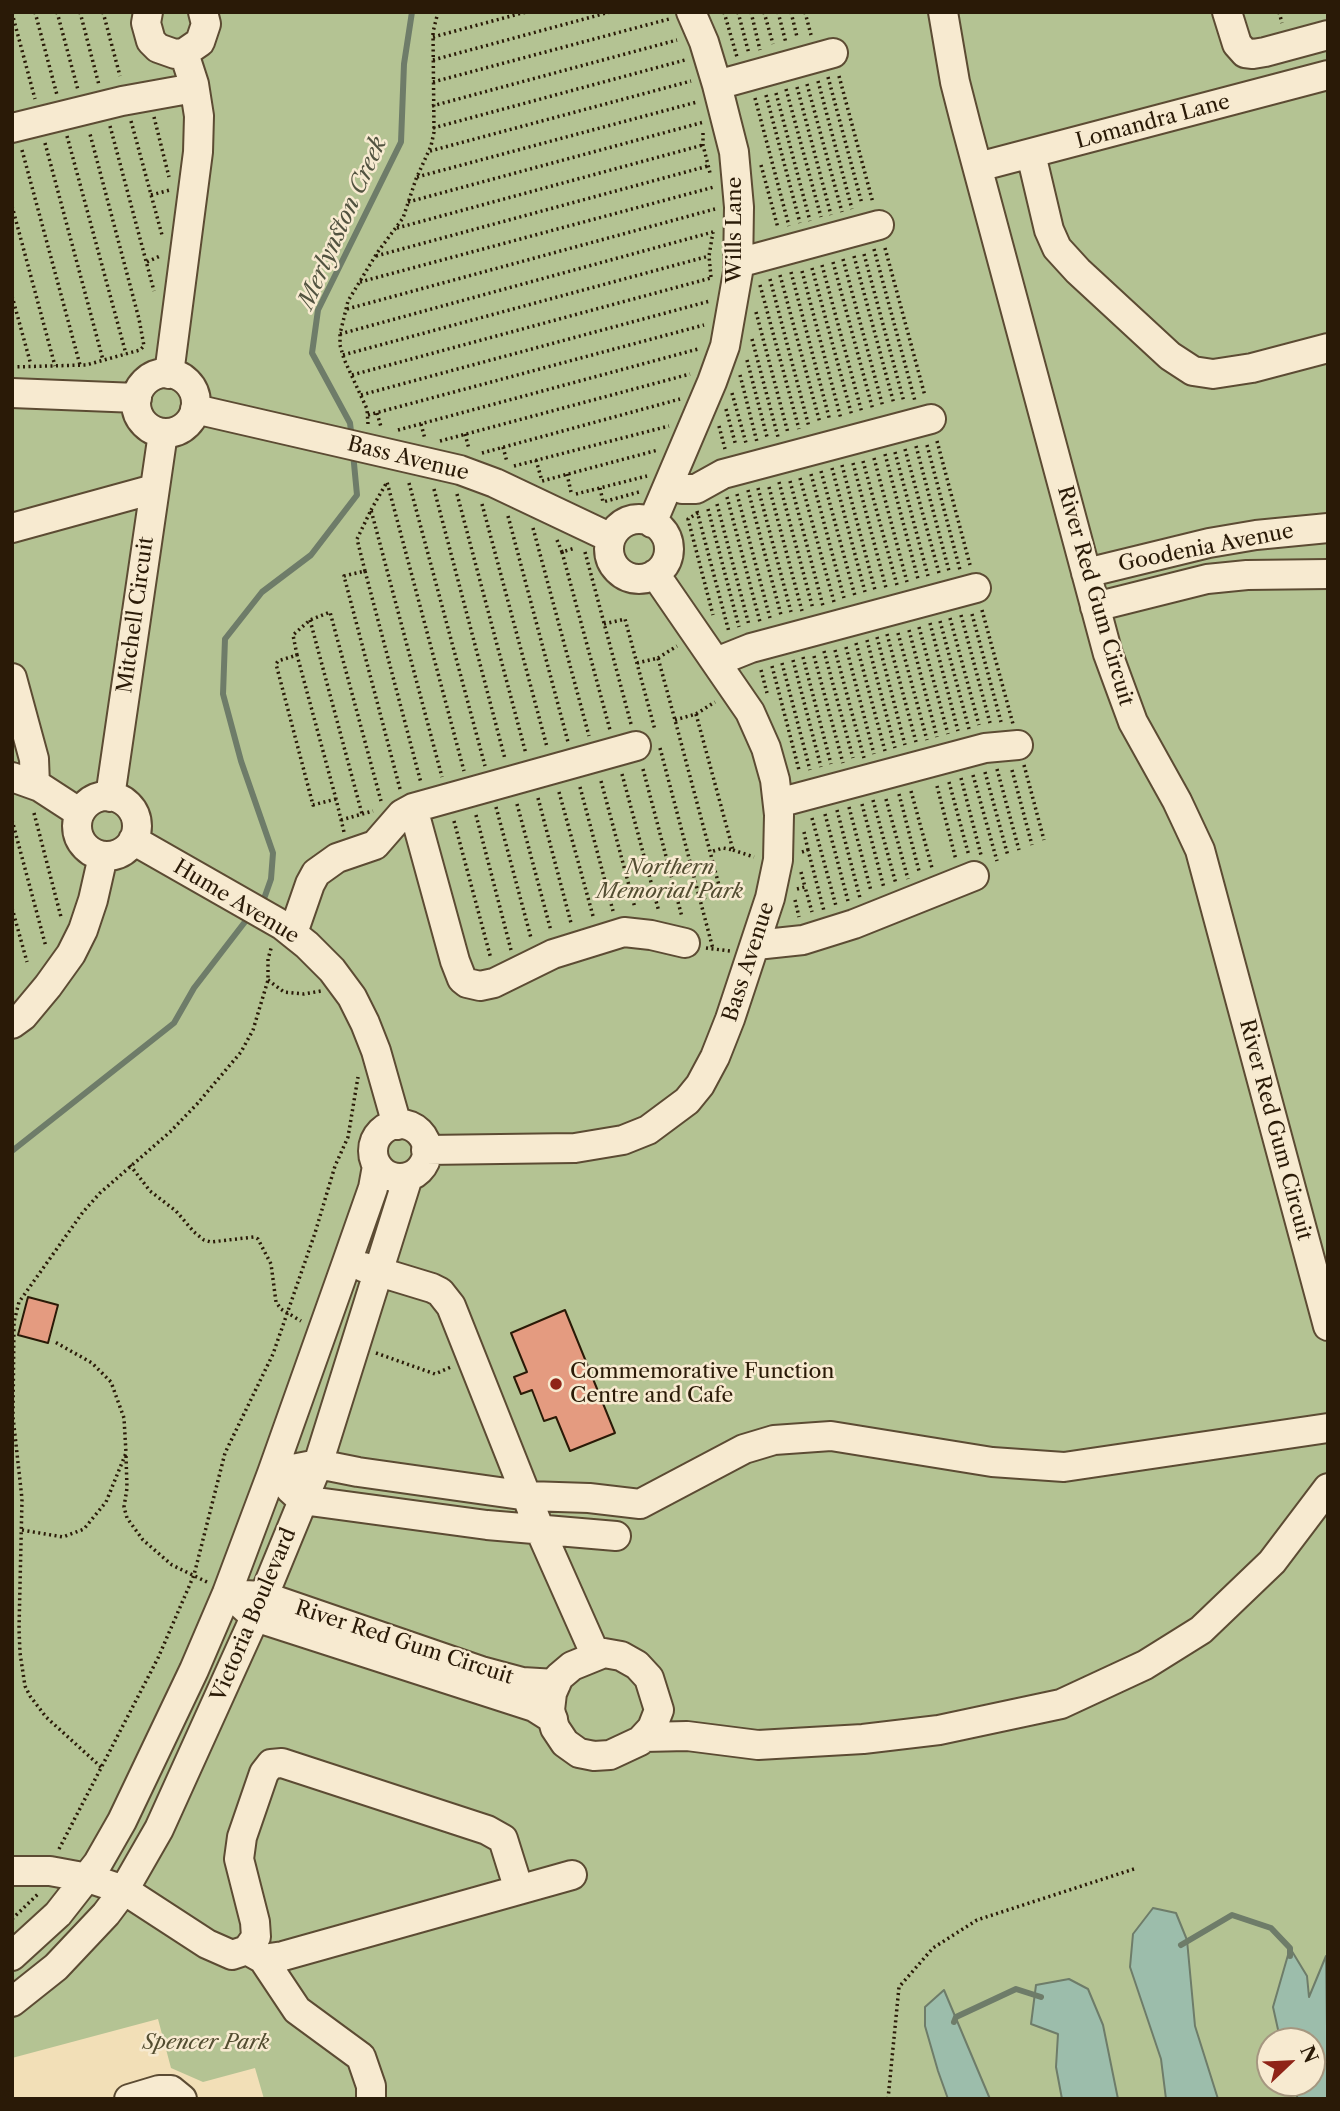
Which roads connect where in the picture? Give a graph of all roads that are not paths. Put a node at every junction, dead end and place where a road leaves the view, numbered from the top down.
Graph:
1 (148, 12) edge
2 (691, 12) edge
3 (1227, 12) edge
4 (204, 13) edge
5 (943, 13) edge
6 (1328, 35) edge
7 (823, 49) road end
8 (184, 53) junction
9 (1328, 75) edge
10 (194, 88) junction
11 (703, 89) junction
12 (70, 114) edge
13 (1031, 154) junction
14 (978, 167) junction
15 (879, 225) road end
16 (757, 258) junction
17 (1328, 348) edge
18 (169, 374) junction
19 (12, 393) edge
20 (136, 398) junction
21 (195, 408) junction
22 (931, 419) road end
23 (163, 433) junction
24 (737, 472) junction
25 (154, 489) junction
26 (652, 523) junction
27 (12, 528) edge
28 (1328, 528) edge
29 (611, 538) junction
30 (1086, 572) junction
31 (655, 574) junction
32 (1328, 574) edge
33 (976, 588) road end
34 (1095, 607) junction
35 (797, 637) junction
36 (12, 678) edge
37 (636, 746) road end
38 (894, 772) road end
39 (25, 782) edge
40 (493, 786) junction
41 (110, 797) junction
42 (778, 803) junction
43 (80, 813) junction
44 (133, 840) junction
45 (103, 856) junction
46 (899, 905) road end
47 (287, 929) junction
48 (685, 943) road end
49 (754, 949) junction
50 (12, 1024) edge
51 (397, 1125) junction
52 (426, 1150) junction
53 (377, 1166) junction
54 (408, 1177) junction
55 (347, 1262) junction
56 (379, 1272) junction
57 (1328, 1326) edge
58 (1328, 1428) edge
59 (318, 1464) junction
60 (272, 1473) junction
61 (1326, 1486) edge
62 (527, 1496) junction
63 (589, 1498) junction
64 (302, 1500) junction
65 (540, 1530) junction
66 (586, 1533) junction
67 (616, 1536) dead end
68 (227, 1593) junction
69 (259, 1607) junction
70 (596, 1656) junction
71 (555, 1684) junction
72 (659, 1710) junction
73 (553, 1719) junction
74 (687, 1736) junction
75 (644, 1737) junction
76 (12, 1871) edge
77 (572, 1875) dead end
78 (88, 1878) junction
79 (124, 1890) junction
80 (519, 1890) junction
81 (255, 1955) junction
82 (12, 1956) edge
83 (12, 2002) edge
84 (129, 2099) edge
85 (182, 2099) edge
86 (371, 2099) edge

1 - 8 lane
2 - 11 lane, Wills Lane
3 - 6 lane
4 - 8 lane
5 - 14 lane, River Red Gum Circuit
7 - 11 lane
8 - 10 lane
9 - 13 lane, Lomandra Lane
10 - 12 lane
10 - 18 lane
11 - 16 lane, Wills Lane
13 - 14 lane, Lomandra Lane
13 - 17 lane
14 - 30 lane, River Red Gum Circuit
15 - 16 lane
16 - 24 lane, Wills Lane
18 - 20 lane
18 - 21 lane
19 - 20 lane
20 - 23 lane
21 - 23 lane
21 - 29 lane, Bass Avenue
22 - 24 lane
23 - 25 lane, Mitchell Circuit
24 - 26 lane, Wills Lane
25 - 27 lane
25 - 41 lane, Mitchell Circuit
26 - 29 lane
26 - 31 lane
28 - 30 lane, Goodenia Avenue
29 - 31 lane
30 - 34 lane, River Red Gum Circuit
31 - 35 lane, Bass Avenue
32 - 34 lane, Goodenia Avenue
33 - 35 lane
34 - 57 lane, River Red Gum Circuit
35 - 42 lane, Bass Avenue
36 - 39 lane
37 - 40 lane
38 - 42 lane
39 - 43 lane
40 - 47 lane
40 - 48 lane
41 - 43 lane
41 - 44 lane
42 - 49 lane, Bass Avenue
43 - 45 lane
44 - 45 lane
44 - 47 lane, Hume Avenue
45 - 50 lane
46 - 49 lane
47 - 51 lane, Hume Avenue
49 - 52 lane, Bass Avenue
51 - 52 lane
51 - 53 lane
52 - 54 lane
53 - 54 lane
53 - 55 lane, Victoria Boulevard
54 - 56 lane, Victoria Boulevard
55 - 56 lane
55 - 60 lane, Victoria Boulevard
56 - 59 lane, Victoria Boulevard
56 - 62 lane
58 - 63 lane
59 - 60 lane
59 - 62 lane
59 - 64 lane, Victoria Boulevard
60 - 64 lane
60 - 68 lane, Victoria Boulevard
61 - 74 lane
62 - 63 lane
62 - 65 lane
63 - 66 lane
64 - 65 lane
64 - 69 lane, Victoria Boulevard
65 - 66 lane
65 - 70 lane
66 - 67 lane
68 - 69 lane, River Red Gum Circuit
68 - 78 lane, Victoria Boulevard
69 - 71 lane, River Red Gum Circuit
69 - 73 lane, River Red Gum Circuit
69 - 79 lane, Victoria Boulevard
70 - 71 lane
70 - 72 lane
71 - 73 lane
72 - 74 lane
72 - 75 lane
73 - 75 lane
74 - 75 lane
76 - 78 lane
77 - 80 lane
78 - 79 lane
78 - 82 lane, Victoria Boulevard
79 - 81 lane
79 - 83 lane, Victoria Boulevard
80 - 81 lane
80 - 81 lane
81 - 86 lane
84 - 85 lane

